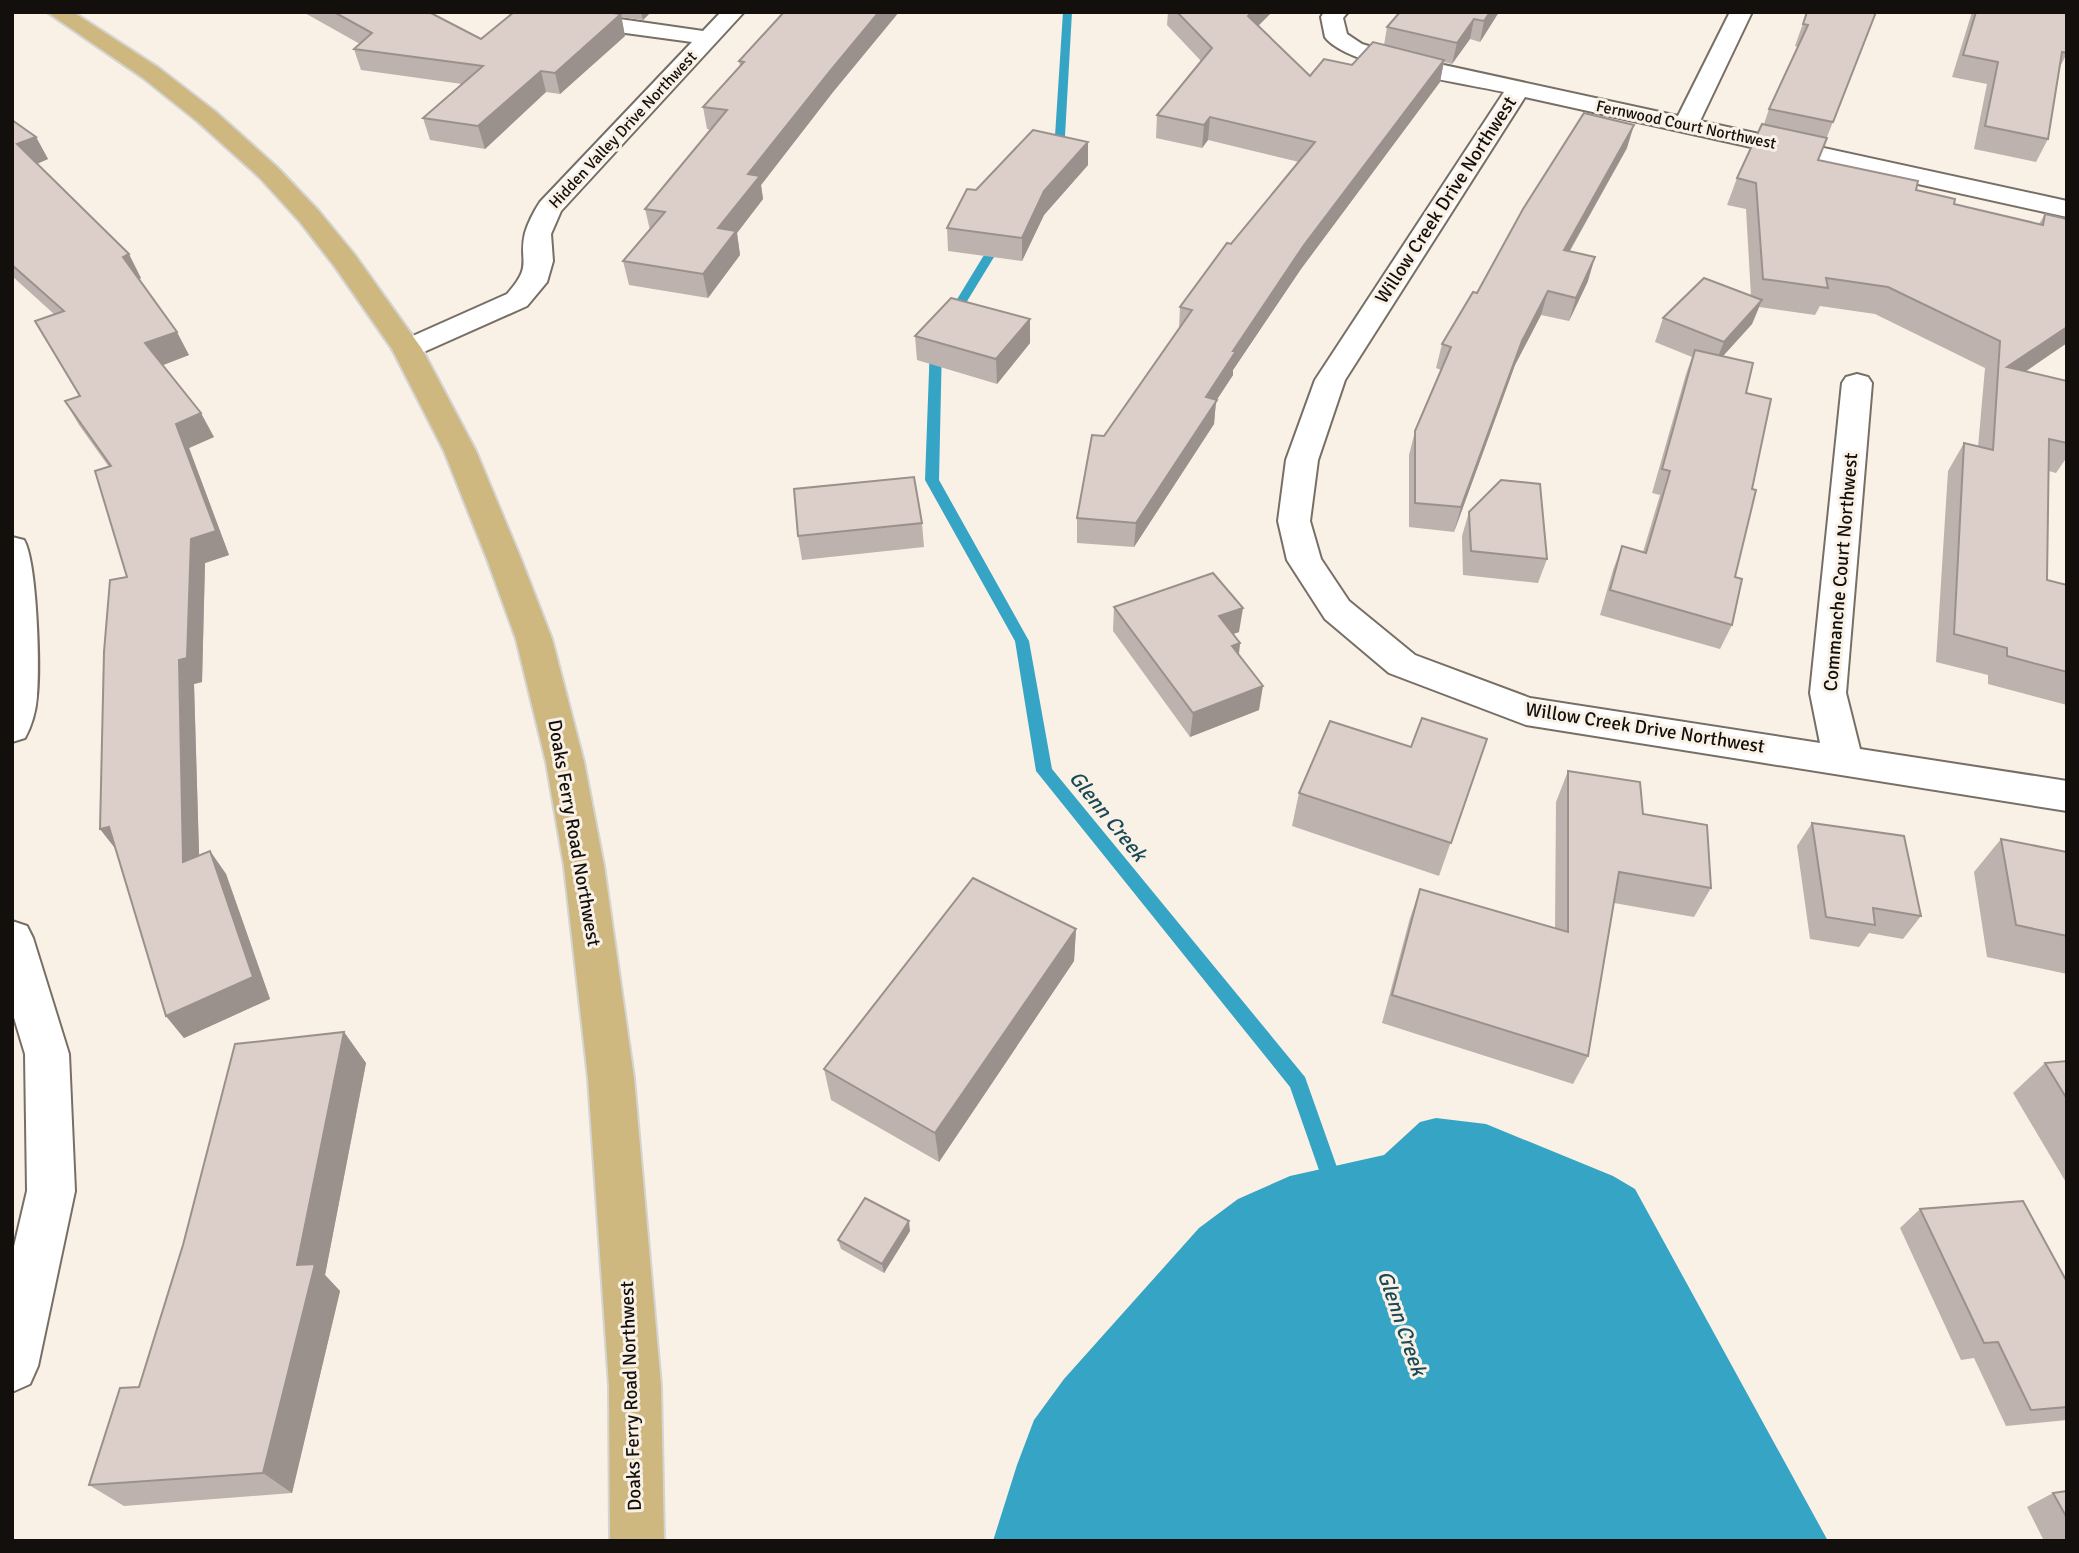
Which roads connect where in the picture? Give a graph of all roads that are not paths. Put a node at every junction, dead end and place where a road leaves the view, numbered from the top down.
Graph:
1 (58, 12) edge
2 (522, 12) edge
3 (733, 12) edge
4 (1337, 12) edge
5 (1741, 12) edge
6 (708, 38) junction
7 (1519, 88) junction
8 (1686, 125) junction
9 (2067, 209) edge
10 (407, 349) junction
11 (1857, 383) dead end
12 (12, 548) edge
13 (12, 728) edge
14 (1843, 759) junction
15 (2067, 796) edge
16 (12, 938) edge
17 (12, 1366) edge
18 (637, 1541) edge

1 - 10 main road, Doaks Ferry Road Northwest
2 - 6 street
3 - 6 street, Hidden Valley Drive Northwest
4 - 7 street, Fernwood Court Northwest
5 - 8 street
6 - 10 street, Hidden Valley Drive Northwest
7 - 8 street, Fernwood Court Northwest
7 - 14 street, Willow Creek Drive Northwest
8 - 9 street, Fernwood Court Northwest
10 - 18 main road, Doaks Ferry Road Northwest
11 - 14 street, Commanche Court Northwest
12 - 13 street
14 - 15 street, Willow Creek Drive Northwest
16 - 17 street

